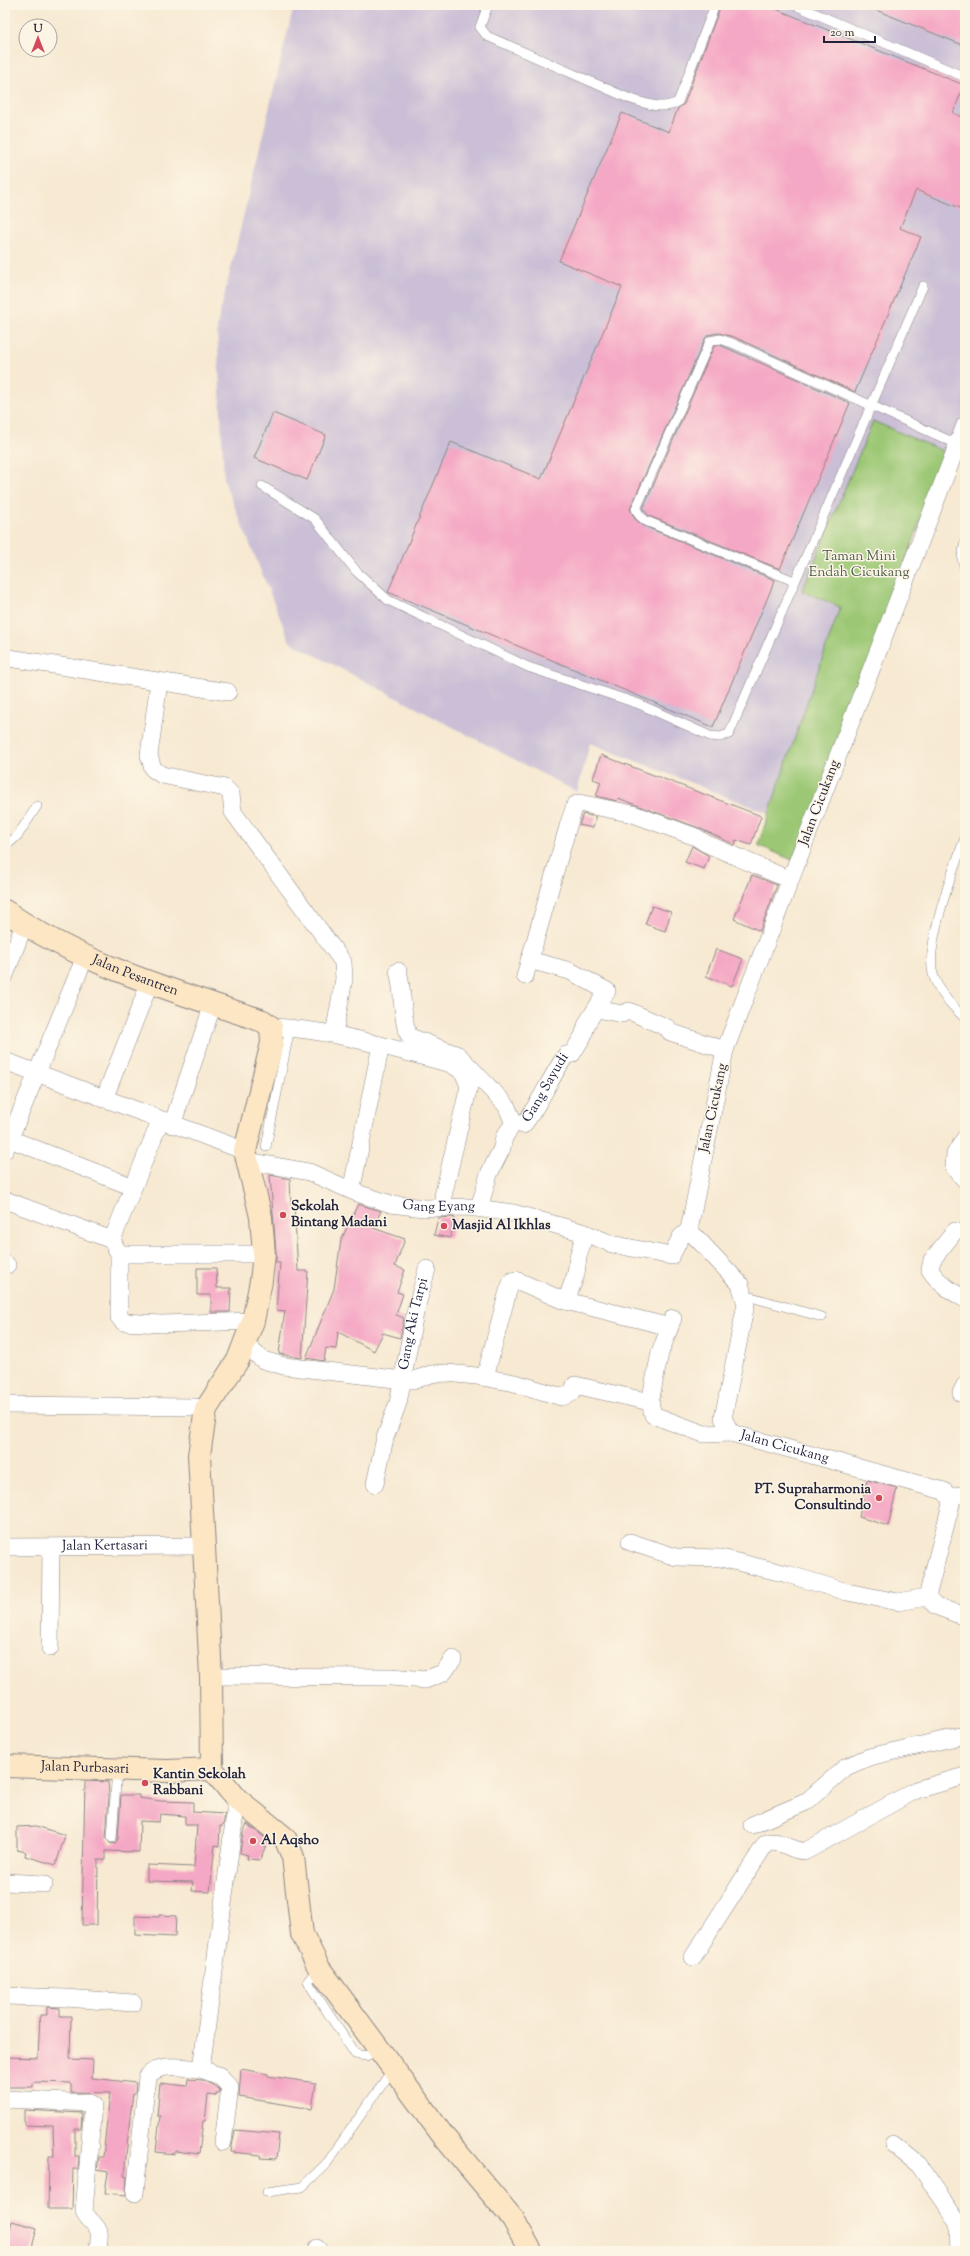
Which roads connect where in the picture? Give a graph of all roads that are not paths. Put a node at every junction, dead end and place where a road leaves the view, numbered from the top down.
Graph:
1 (488, 5) edge
2 (715, 5) edge
3 (795, 5) edge
4 (965, 77) edge
5 (922, 286) dead end
6 (871, 406) junction
7 (965, 426) edge
8 (957, 444) junction
9 (262, 486) dead end
10 (965, 542) edge
11 (965, 569) edge
12 (794, 581) junction
13 (9, 658) dead end
14 (159, 682) junction
15 (228, 692) dead end
16 (37, 806) dead end
17 (965, 838) edge
18 (5, 847) edge
19 (790, 880) junction
20 (5, 912) edge
21 (24, 925) junction
22 (85, 957) junction
23 (398, 971) dead end
24 (5, 975) edge
25 (150, 982) junction
26 (213, 1004) junction
27 (597, 1008) junction
28 (965, 1018) edge
29 (280, 1028) junction
30 (334, 1034) junction
31 (381, 1045) junction
32 (725, 1050) junction
33 (5, 1061) edge
34 (37, 1074) junction
35 (104, 1099) junction
36 (166, 1123) junction
37 (514, 1123) junction
38 (965, 1138) edge
39 (7, 1145) edge
40 (253, 1153) junction
41 (965, 1180) edge
42 (353, 1182) dead end
43 (133, 1187) junction
44 (442, 1196) dead end
45 (5, 1200) edge
46 (479, 1208) junction
47 (688, 1230) junction
48 (955, 1232) dead end
49 (585, 1233) junction
50 (116, 1247) junction
51 (264, 1254) junction
52 (427, 1269) dead end
53 (744, 1295) junction
54 (965, 1298) edge
55 (566, 1300) junction
56 (822, 1317) dead end
57 (253, 1321) junction
58 (244, 1344) junction
59 (485, 1377) junction
60 (403, 1380) junction
61 (650, 1402) junction
62 (5, 1405) edge
63 (206, 1410) junction
64 (731, 1433) junction
65 (375, 1484) dead end
66 (957, 1496) edge
67 (630, 1542) dead end
68 (204, 1546) junction
69 (5, 1547) edge
70 (51, 1548) junction
71 (927, 1597) junction
72 (965, 1617) edge
73 (50, 1648) dead end
74 (453, 1659) dead end
75 (211, 1676) junction
76 (965, 1735) edge
77 (5, 1766) edge
78 (117, 1769) junction
79 (212, 1769) junction
80 (965, 1776) edge
81 (237, 1799) junction
82 (752, 1825) dead end
83 (112, 1838) dead end
84 (5, 1882) edge
85 (44, 1884) dead end
86 (693, 1957) dead end
87 (5, 1996) edge
88 (133, 2003) dead end
89 (393, 2069) junction
90 (201, 2070) junction
91 (5, 2099) edge
92 (223, 2142) dead end
93 (893, 2144) dead end
94 (267, 2192) dead end
95 (135, 2193) dead end
96 (98, 2251) edge
97 (531, 2251) edge
98 (959, 2251) edge

1 - 2 lane
3 - 4 lane
5 - 6 lane
6 - 8 lane
6 - 12 lane
6 - 12 lane
7 - 8 street, Jalan Cicukang
8 - 19 street, Jalan Cicukang
9 - 12 lane
10 - 11 lane
13 - 14 street
14 - 15 street
14 - 30 street
16 - 18 lane
17 - 28 lane
19 - 27 street, Gang Sayudi
19 - 32 street, Jalan Cicukang
20 - 21 street, Jalan Pesantren
21 - 22 street, Jalan Pesantren
21 - 24 street
22 - 25 street, Jalan Pesantren
22 - 34 street
23 - 37 street
25 - 26 street, Jalan Pesantren
25 - 35 street
26 - 29 street, Jalan Pesantren
26 - 36 street
27 - 32 street
27 - 37 street, Gang Sayudi
29 - 30 street
29 - 40 street
30 - 31 street
31 - 42 street
31 - 44 street
32 - 47 street, Jalan Cicukang
33 - 34 street, Gang Eyang
34 - 35 street, Gang Eyang
34 - 39 street
35 - 36 street, Gang Eyang
36 - 40 street, Gang Eyang
36 - 43 street
37 - 46 street, Gang Sayudi
38 - 41 street
39 - 43 street
40 - 46 street, Gang Eyang
40 - 51 street
43 - 50 street
45 - 50 street
46 - 49 street, Gang Eyang
47 - 49 street, Gang Eyang
47 - 53 street
48 - 54 street
49 - 55 street
50 - 51 street
50 - 57 street
51 - 57 street
52 - 60 street, Gang Aki Tarpi
53 - 56 lane
53 - 64 street, Jalan Cicukang
55 - 59 street
55 - 61 street
57 - 58 street
58 - 60 street
58 - 63 street
59 - 60 street
59 - 61 street
60 - 65 street, Gang Aki Tarpi
61 - 64 street
62 - 63 street
63 - 68 street
64 - 66 street, Jalan Cicukang
66 - 71 street, Jalan Cicukang
67 - 71 street
68 - 70 street, Jalan Kertasari
68 - 75 street
69 - 70 street, Jalan Kertasari
70 - 73 street
71 - 72 street
74 - 75 street
75 - 79 street
76 - 82 street
77 - 78 street, Jalan Purbasari
78 - 79 street, Jalan Purbasari
78 - 83 lane
79 - 81 street
80 - 86 street
81 - 89 street
81 - 90 street
84 - 85 street
87 - 88 street
89 - 94 lane
89 - 97 street
90 - 92 street
90 - 95 street
91 - 96 street
93 - 98 street

